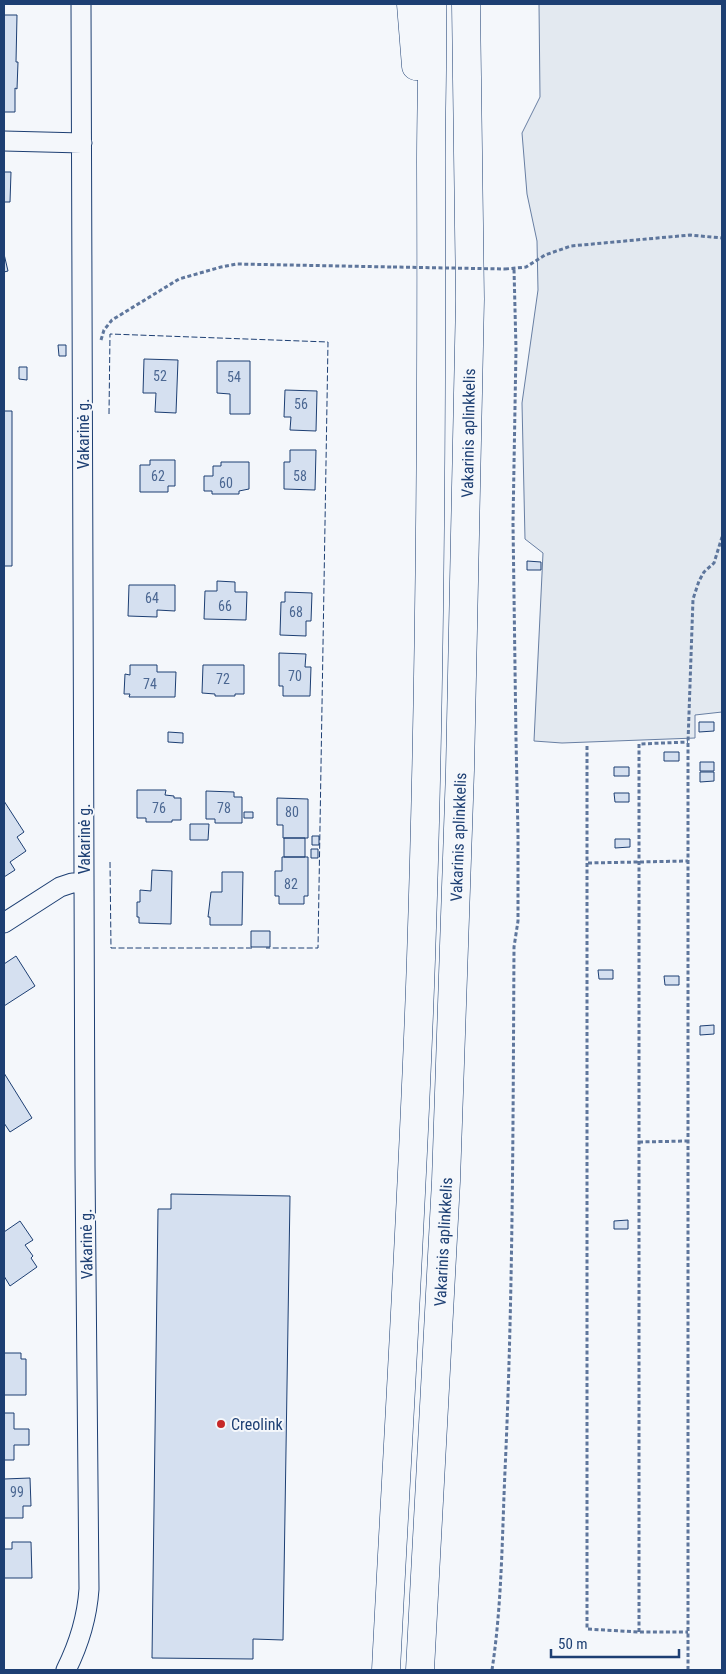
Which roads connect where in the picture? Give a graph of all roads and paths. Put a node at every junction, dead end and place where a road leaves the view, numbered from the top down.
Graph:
1 (80, 4) edge
2 (411, 4) edge
3 (432, 4) edge
4 (466, 4) edge
5 (4, 141) edge
6 (82, 143) junction
7 (431, 159) junction
8 (722, 238) edge
9 (514, 269) junction
10 (100, 342) dead end
11 (722, 537) edge
12 (688, 742) junction
13 (587, 746) dead end
14 (688, 861) junction
15 (639, 862) junction
16 (588, 863) junction
17 (84, 883) junction
18 (4, 923) edge
19 (688, 1141) junction
20 (639, 1142) junction
21 (639, 1632) junction
22 (688, 1632) junction
23 (66, 1670) edge
24 (386, 1670) edge
25 (420, 1670) edge
26 (492, 1670) edge
27 (688, 1670) edge

1 - 6 street, Vakarinė g.
2 - 7 highway
3 - 7 highway, Vakarinis aplinkkelis
4 - 25 highway, Vakarinis aplinkkelis
5 - 6 street
6 - 17 street, Vakarinė g.
7 - 24 highway, Vakarinis aplinkkelis
8 - 9 path
9 - 10 path, bridge
9 - 26 path
11 - 12 path
12 - 14 path
12 - 15 path
13 - 16 path
14 - 15 path
14 - 19 path
15 - 16 path
15 - 20 path
16 - 21 path
17 - 18 street
17 - 23 street, Vakarinė g.
19 - 20 path
19 - 22 path
20 - 21 path
21 - 22 path
22 - 27 path

